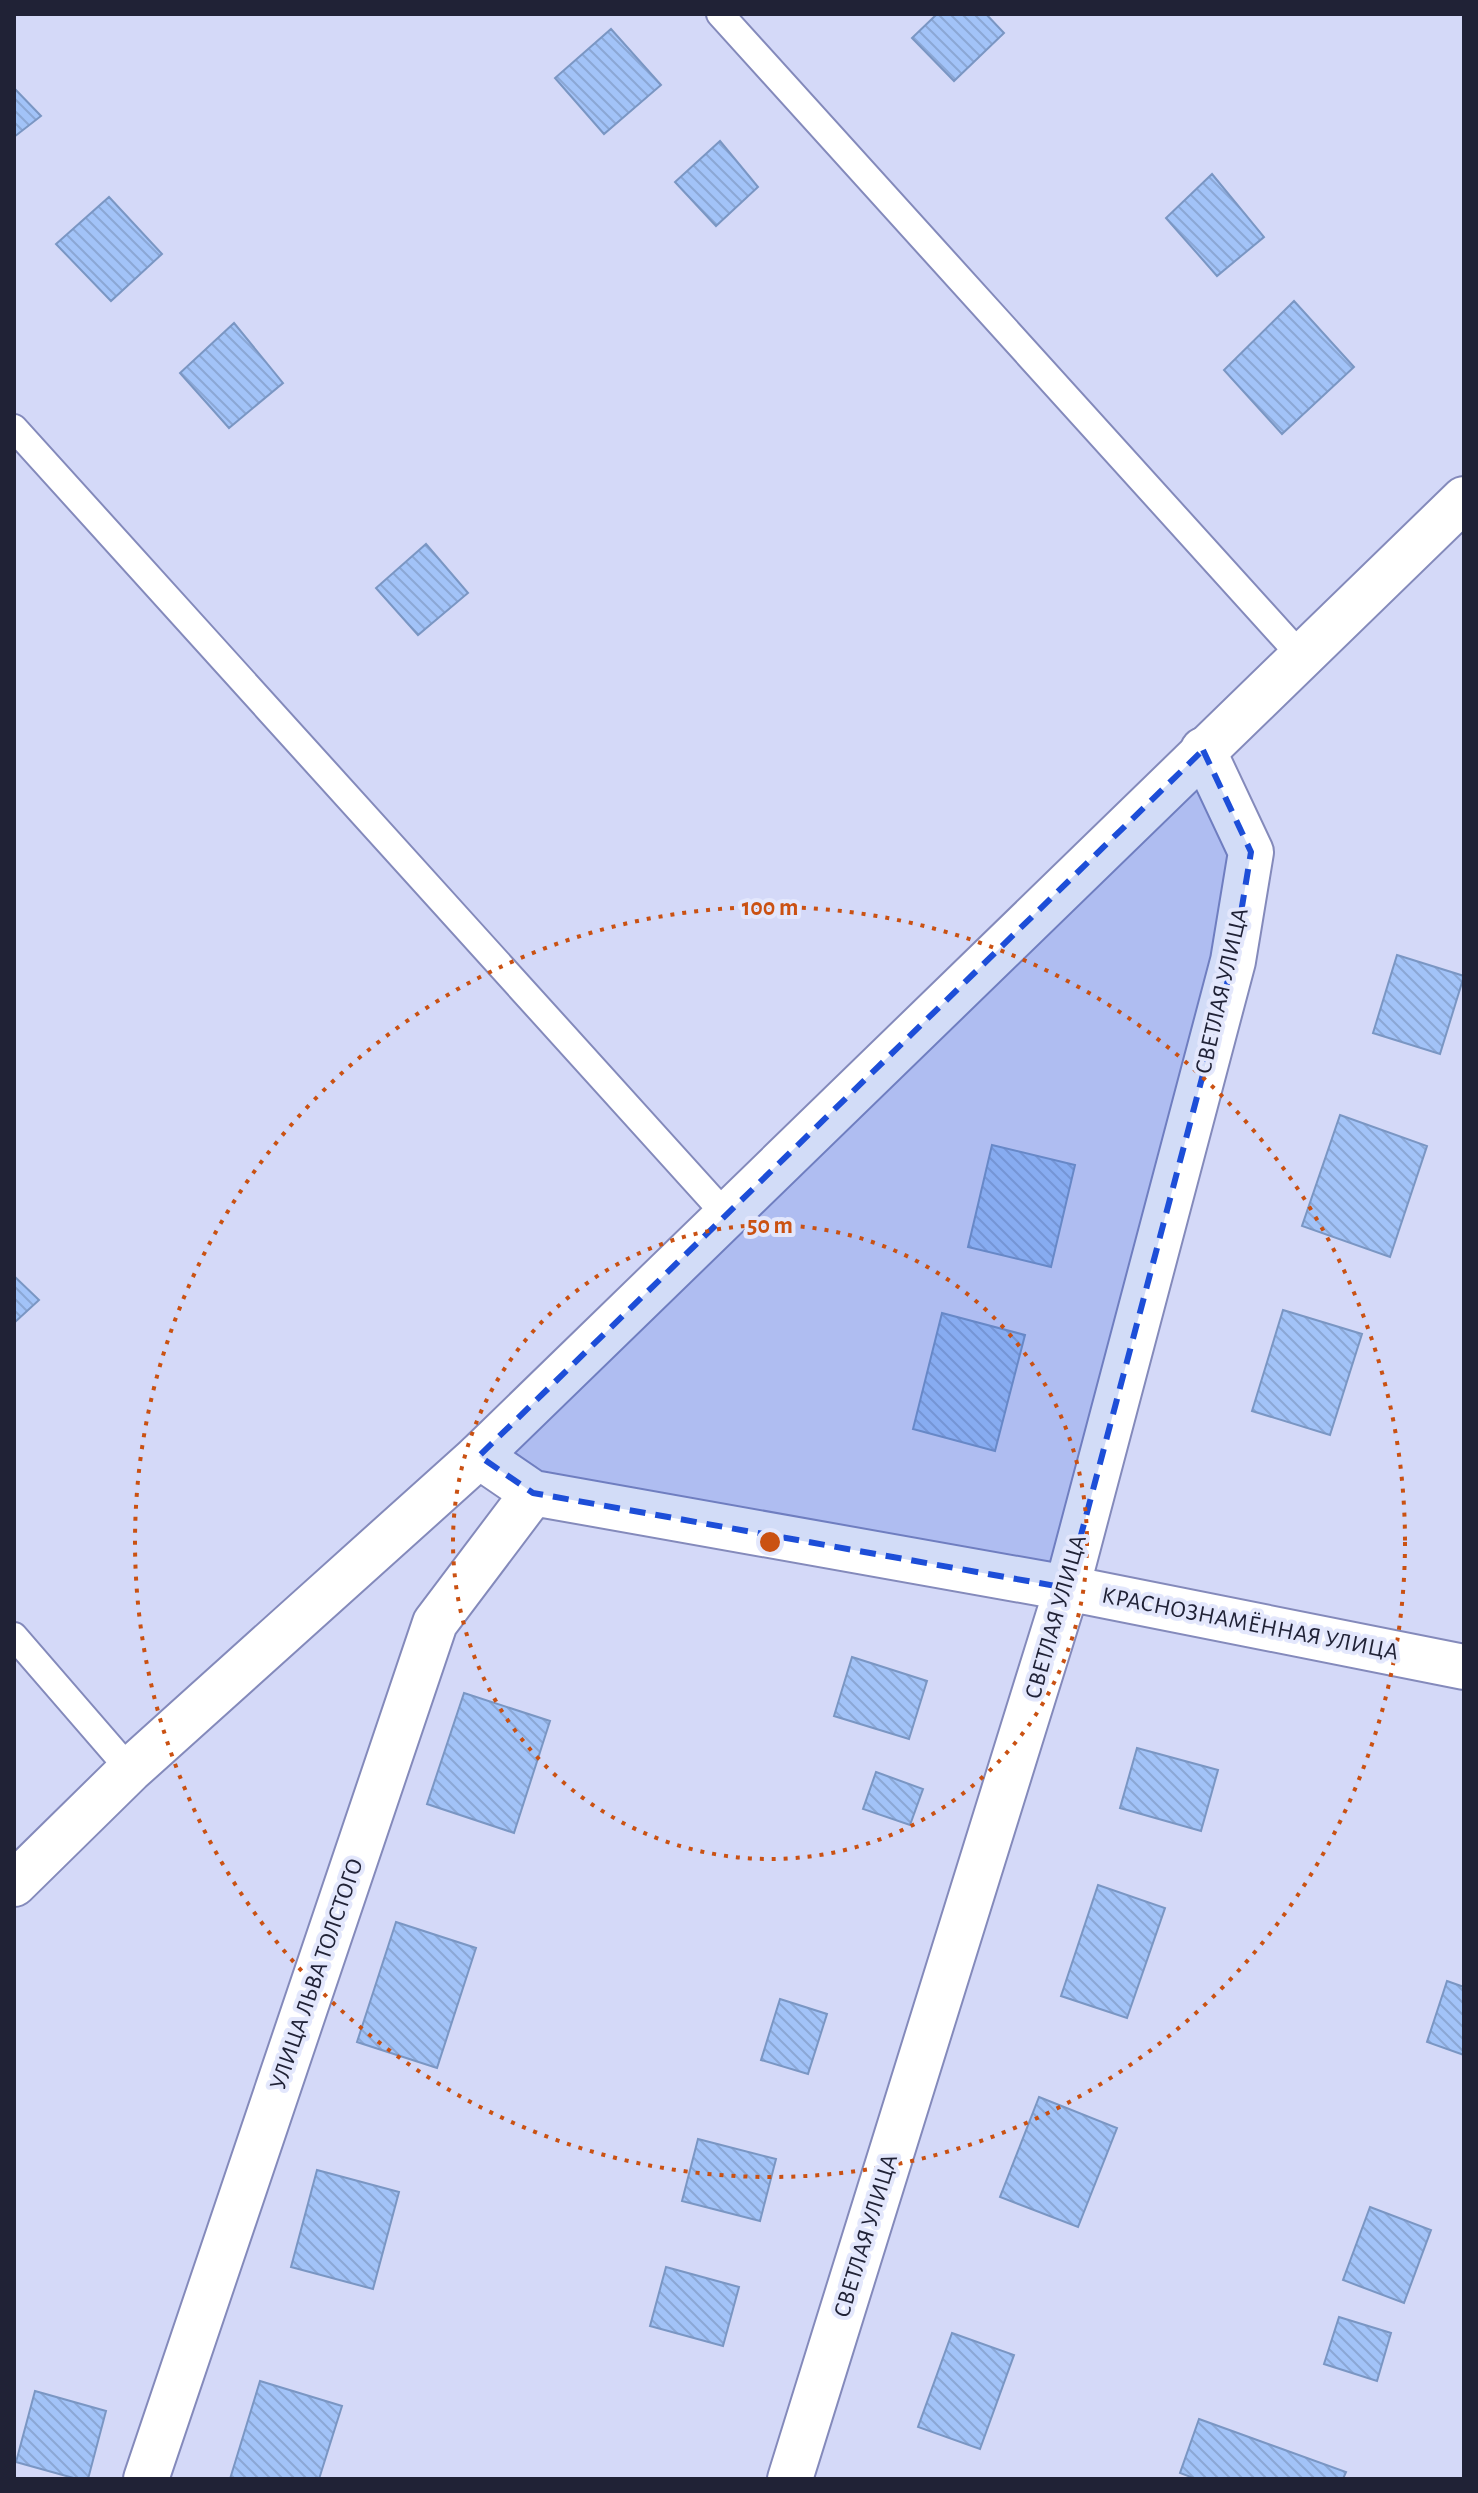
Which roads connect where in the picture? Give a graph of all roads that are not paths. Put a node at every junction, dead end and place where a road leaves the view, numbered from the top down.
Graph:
1 (720, 14) edge
2 (14, 428) edge
3 (1464, 499) edge
4 (1302, 657) junction
5 (1203, 750) junction
6 (726, 1215) junction
7 (479, 1456) junction
8 (533, 1493) junction
9 (1067, 1588) junction
10 (14, 1636) edge
11 (1464, 1667) edge
12 (130, 1770) junction
13 (14, 1884) edge
14 (146, 2479) edge
15 (790, 2479) edge

1 - 4 lane
2 - 6 lane
3 - 4 street
4 - 5 street
5 - 6 street
5 - 9 street, СВЕТЛАЯ УЛИЦА
6 - 7 street
7 - 8 street, КРАСНОЗНАМЁННАЯ УЛИЦА
7 - 12 street
8 - 9 street, КРАСНОЗНАМЁННАЯ УЛИЦА
8 - 14 street, УЛИЦА ЛЬВА ТОЛСТОГО
9 - 11 street, КРАСНОЗНАМЁННАЯ УЛИЦА
9 - 15 street, СВЕТЛАЯ УЛИЦА
10 - 12 lane
12 - 13 street

